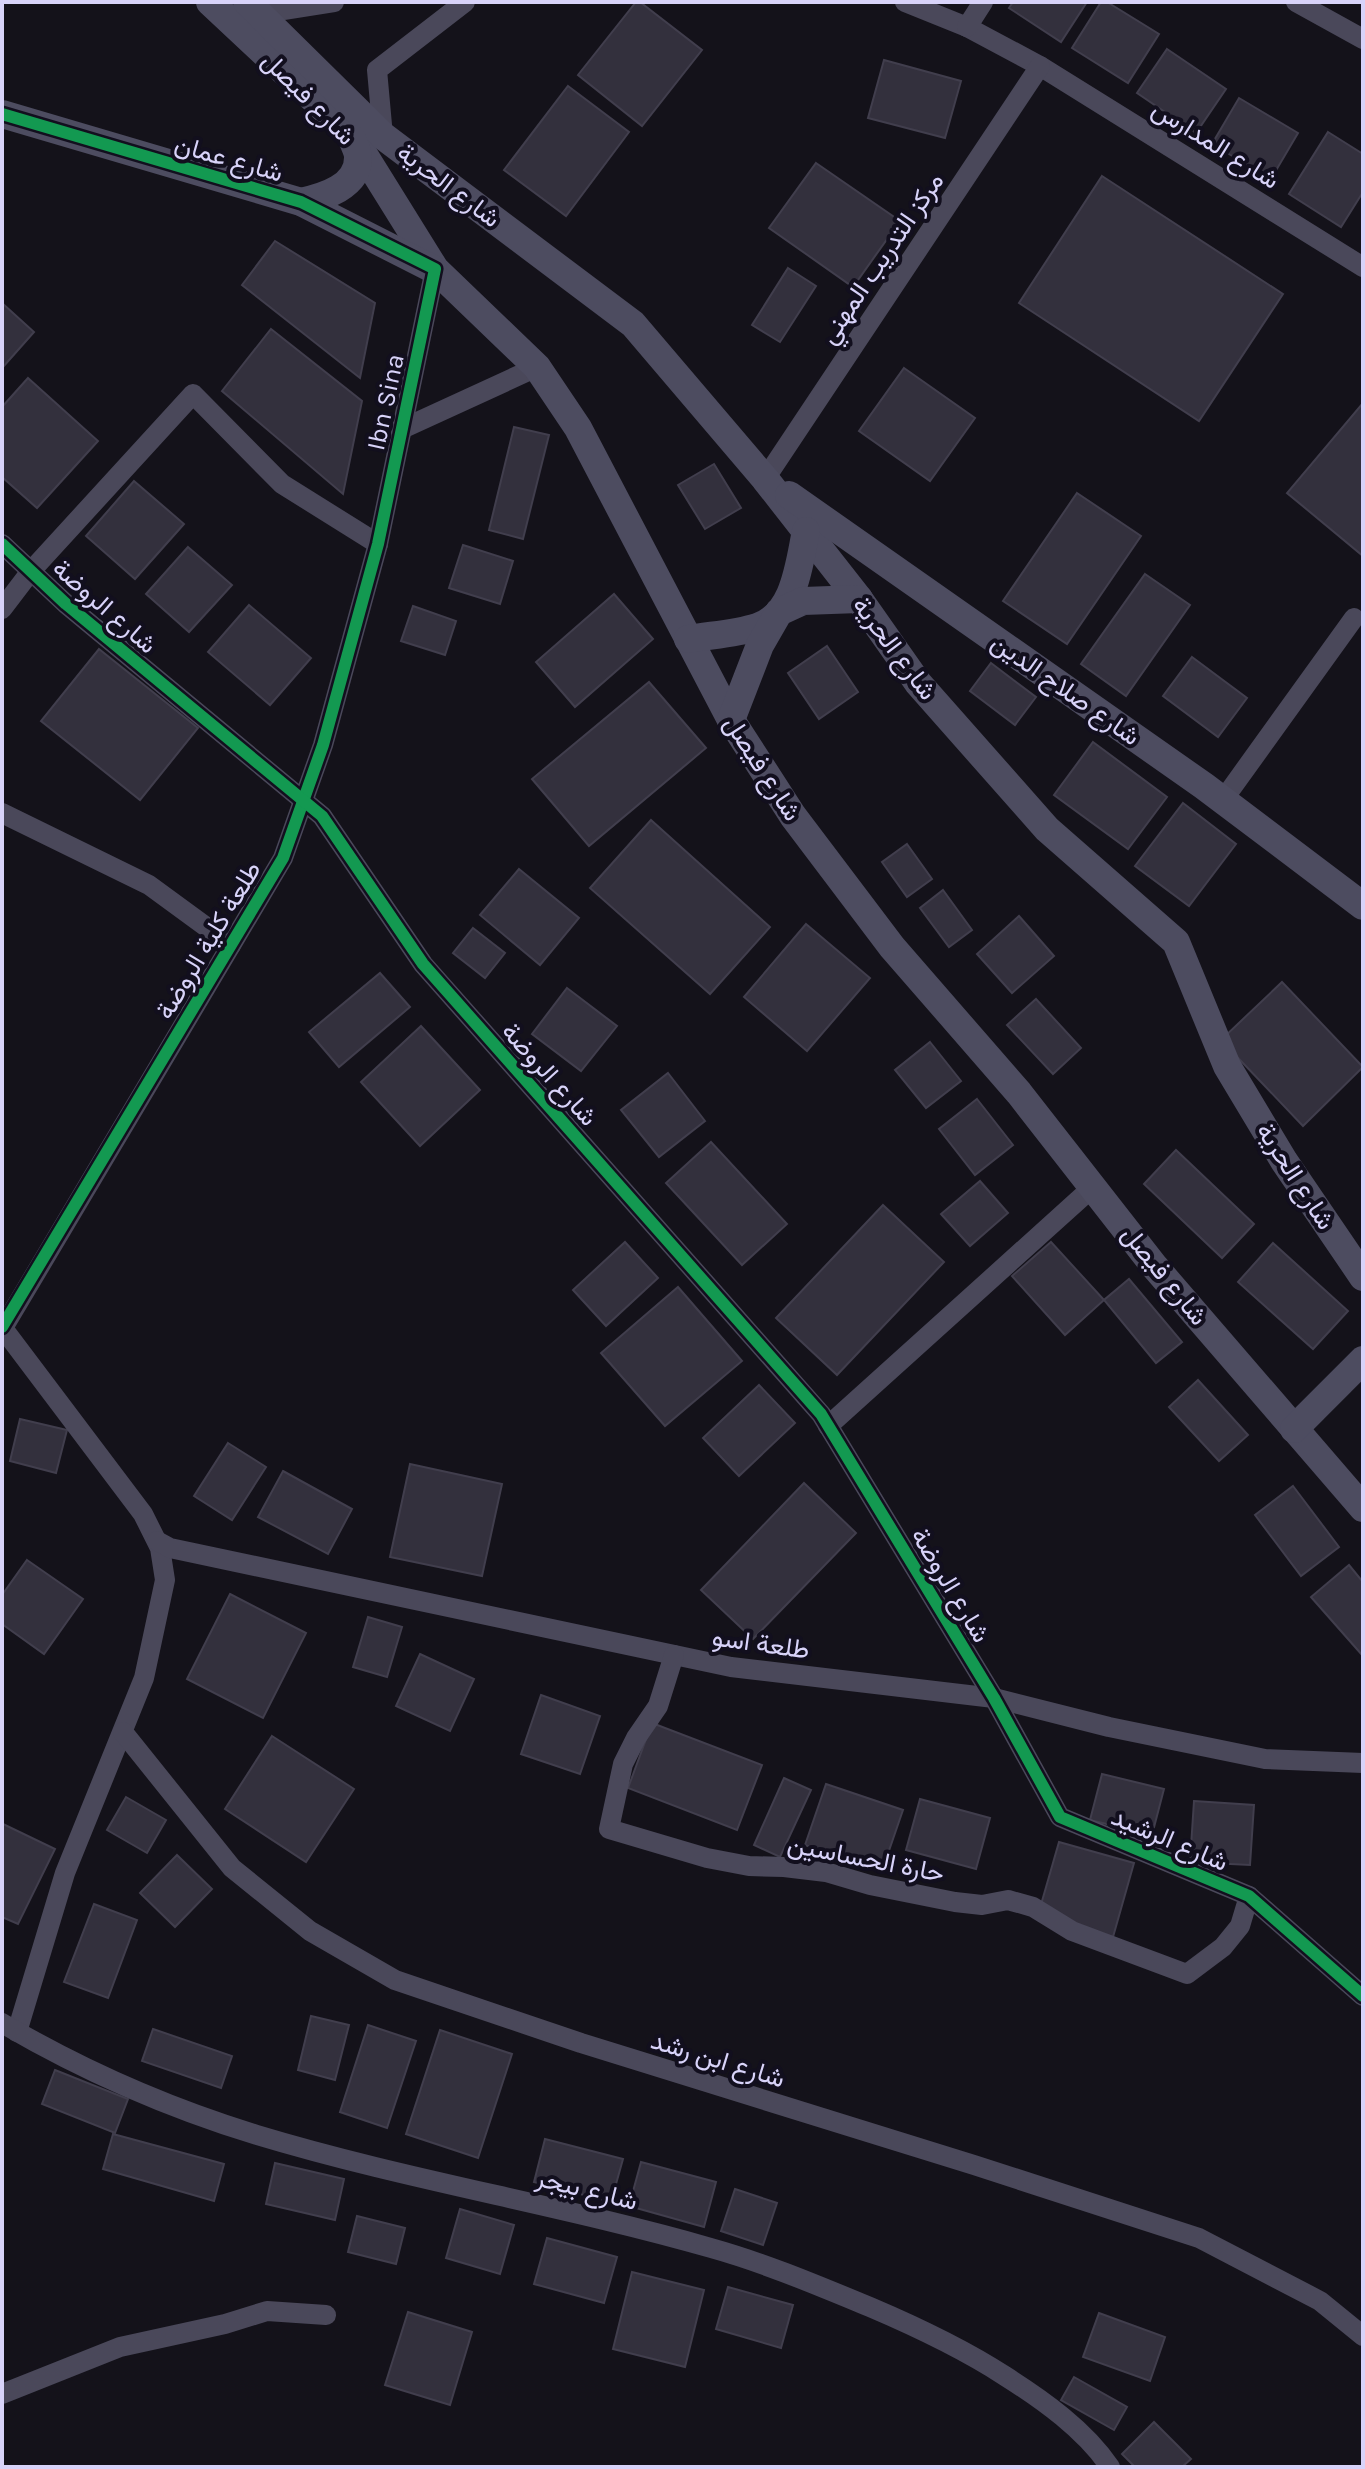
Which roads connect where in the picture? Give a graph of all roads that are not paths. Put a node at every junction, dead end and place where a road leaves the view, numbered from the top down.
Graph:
1 (210, 2) edge
2 (334, 2) edge
3 (465, 2) edge
4 (905, 2) edge
5 (983, 2) edge
6 (1296, 2) edge
7 (253, 8) edge
8 (967, 27) junction
9 (1363, 39) edge
10 (1040, 66) junction
11 (2, 114) edge
12 (351, 134) junction
13 (383, 136) junction
14 (301, 202) junction
15 (1363, 267) edge
16 (435, 269) junction
17 (537, 367) junction
18 (402, 429) junction
19 (765, 479) junction
20 (806, 531) junction
21 (2, 544) edge
22 (378, 544) junction
23 (31, 571) junction
24 (859, 599) junction
25 (2, 609) edge
26 (779, 612) junction
27 (1354, 618) dead end
28 (688, 639) junction
29 (731, 720) junction
30 (1223, 800) junction
31 (304, 802) junction
32 (2, 813) edge
33 (1363, 906) edge
34 (231, 945) junction
35 (1094, 1186) junction
36 (1363, 1277) edge
37 (2, 1327) edge
38 (1363, 1360) edge
39 (828, 1426) junction
40 (1294, 1429) junction
41 (1363, 1508) edge
42 (157, 1541) junction
43 (674, 1655) junction
44 (994, 1698) junction
45 (123, 1732) junction
46 (1363, 1763) edge
47 (1249, 1896) junction
48 (1363, 1996) edge
49 (9, 2027) edge
50 (326, 2315) dead end
51 (1363, 2336) edge
52 (2, 2394) edge
53 (1110, 2467) edge

1 - 12 main road, شارع فيصل
2 - 7 street
3 - 13 street
4 - 8 street, شارع المدارس
5 - 8 street
6 - 9 street
7 - 13 main road, شارع الحرية
8 - 10 street, شارع المدارس
10 - 15 street, شارع المدارس
10 - 19 street, مركز التدريب المهني
11 - 14 main road, شارع عمان
12 - 14 main road
12 - 16 main road, شارع فيصل
13 - 19 main road, شارع الحرية
14 - 16 main road, شارع عمان
16 - 17 main road, شارع فيصل
16 - 18 street, Ibn Sina
17 - 18 street
17 - 28 main road, شارع فيصل
18 - 22 street, Ibn Sina
19 - 20 main road, شارع الحرية
19 - 30 main road, شارع صلاح الدين
20 - 24 main road, شارع الحرية
20 - 26 main road
21 - 23 street, شارع الروضة
22 - 23 street
22 - 31 street, طلعة كلية الروضة
23 - 25 street
23 - 31 street, شارع الروضة
24 - 26 main road
24 - 36 main road, شارع الحرية
26 - 28 main road
26 - 29 main road
27 - 30 street
28 - 29 main road, شارع فيصل
29 - 35 main road, شارع فيصل
30 - 33 main road, شارع صلاح الدين
31 - 34 street, طلعة كلية الروضة
31 - 39 street, شارع الروضة
32 - 34 street
34 - 37 street, طلعة كلية الروضة
35 - 39 street
35 - 40 main road, شارع فيصل
37 - 42 street
38 - 40 main road
39 - 44 street, شارع الروضة
40 - 41 main road, شارع فيصل
42 - 43 street, طلعة اسو
42 - 45 street
43 - 44 street, طلعة اسو
43 - 47 street, حارة الحساسين
44 - 46 street, طلعة اسو
44 - 47 street, شارع الرشيد
45 - 49 street
45 - 51 street, شارع ابن رشد
47 - 48 street, شارع الرشيد
49 - 53 street, شارع بيجر
50 - 52 street

